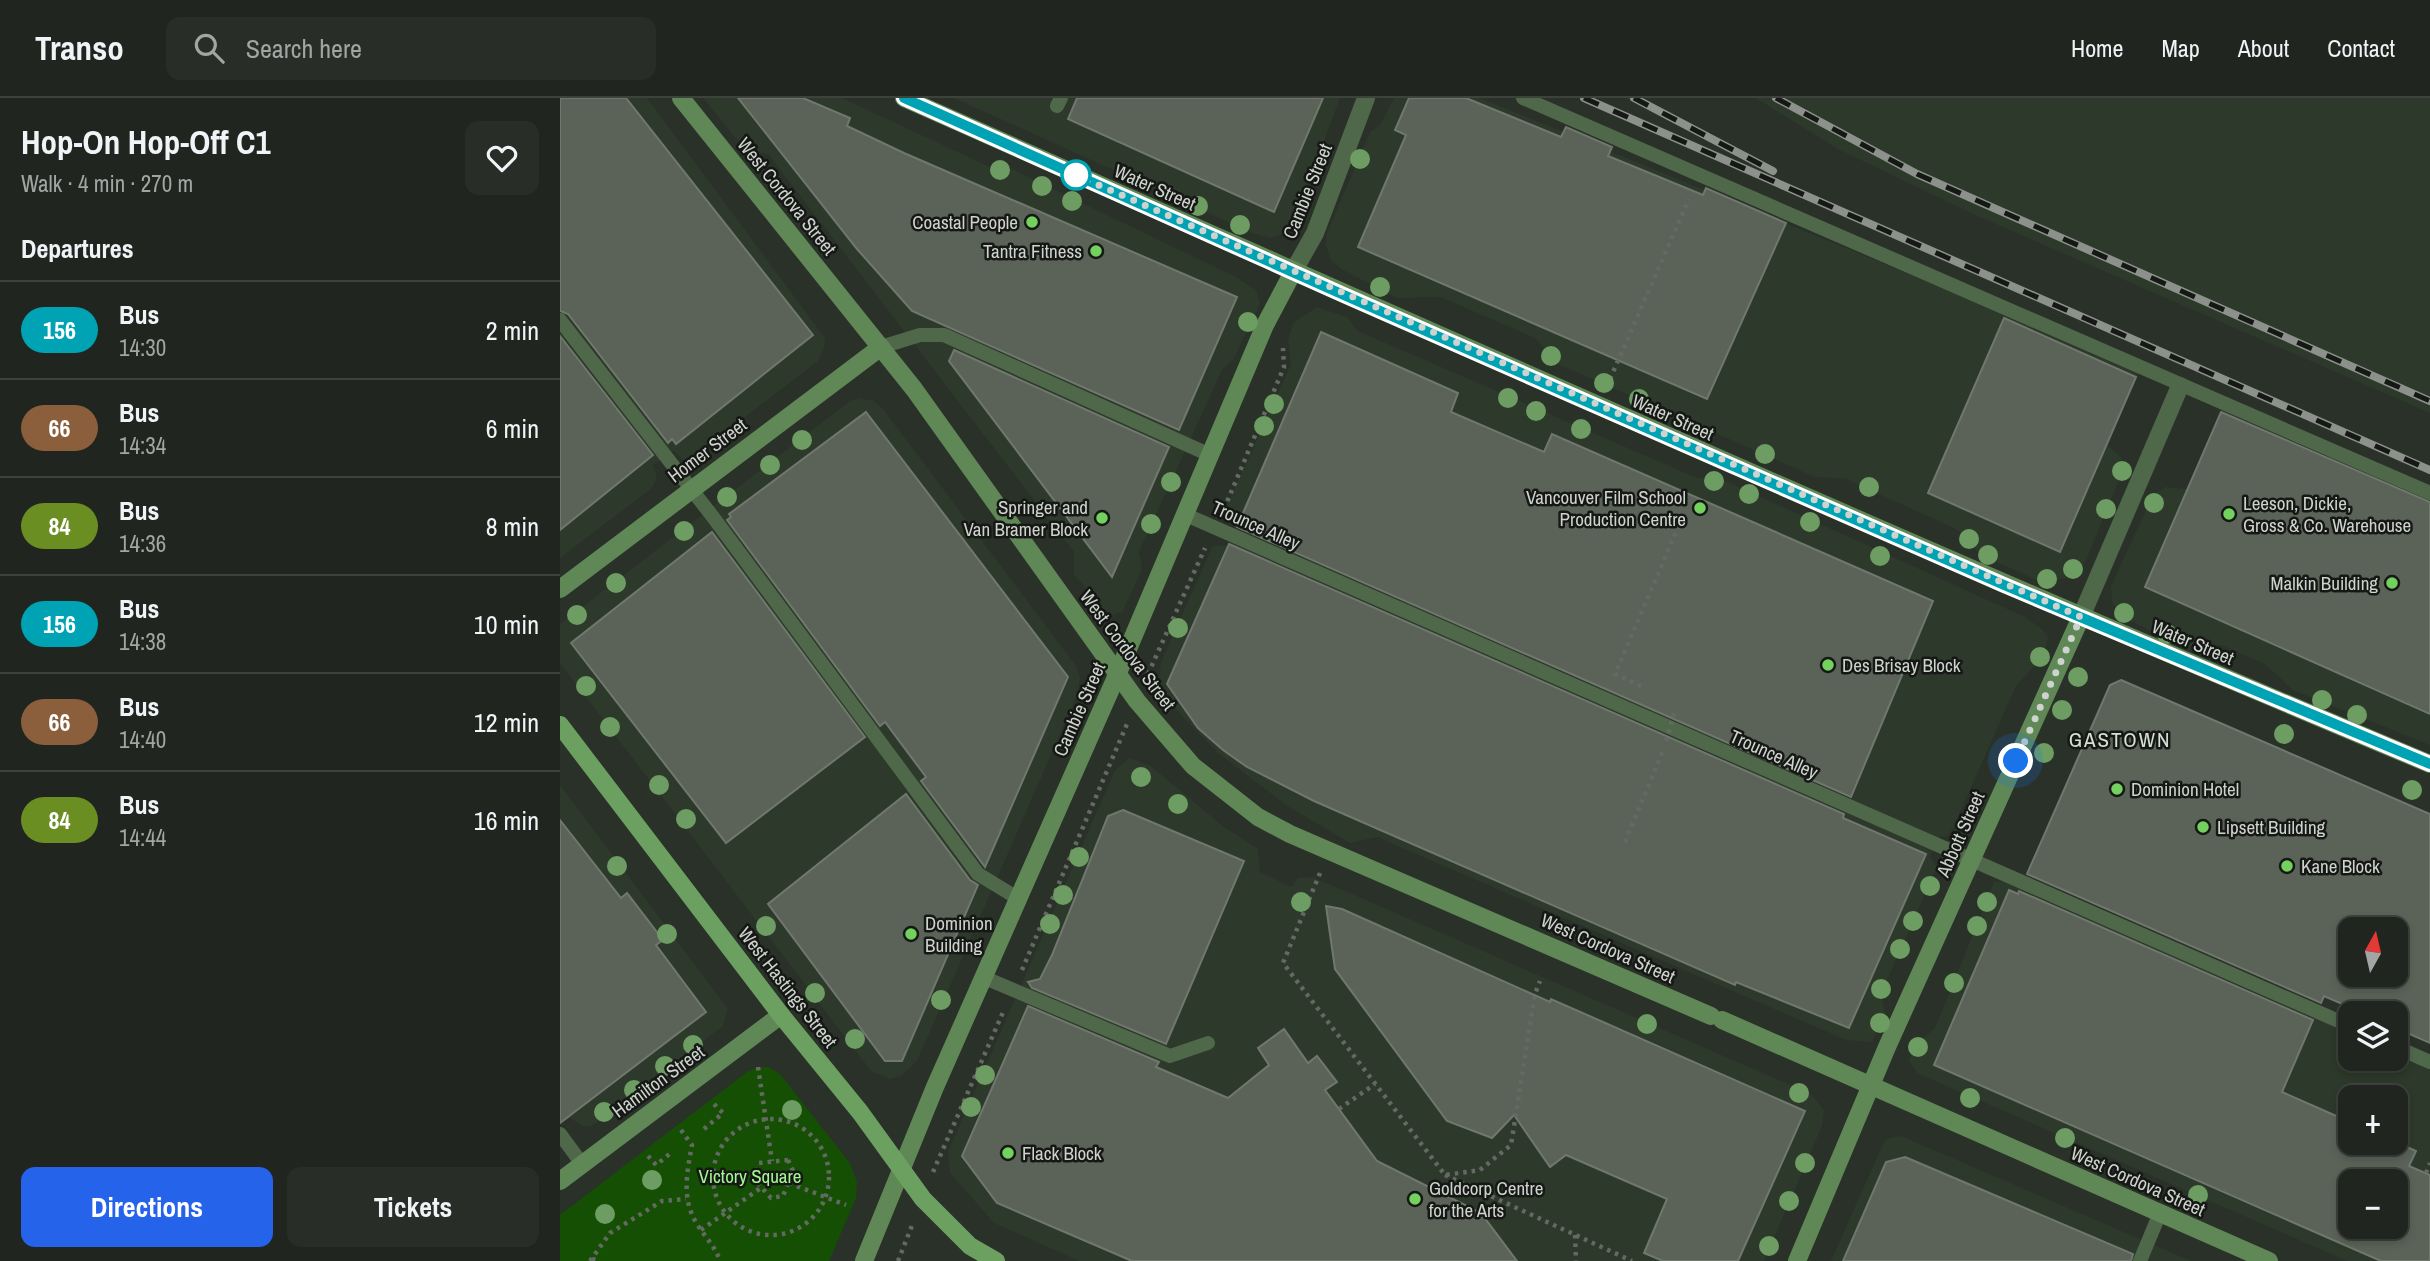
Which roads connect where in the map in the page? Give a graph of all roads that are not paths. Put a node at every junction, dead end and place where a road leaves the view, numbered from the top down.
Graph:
1 (681, 98) edge
2 (904, 98) edge
3 (1366, 98) edge
4 (1523, 98) edge
5 (1293, 272) junction
6 (560, 320) edge
7 (881, 347) junction
8 (2180, 386) junction
9 (1210, 455) junction
10 (691, 488) junction
11 (2430, 493) edge
12 (1184, 514) junction
13 (560, 589) edge
14 (2081, 617) junction
15 (1117, 675) junction
16 (560, 726) edge
17 (2430, 764) edge
18 (1971, 860) junction
19 (1019, 900) junction
20 (985, 978) junction
21 (781, 1015) junction
22 (2338, 1021) edge
23 (1208, 1043) dead end
24 (2408, 1052) edge
25 (2430, 1062) edge
26 (1872, 1087) junction
27 (560, 1134) edge
28 (582, 1164) junction
29 (902, 1172) junction
30 (560, 1181) edge
31 (2160, 1213) junction
32 (864, 1261) edge
33 (996, 1261) edge
34 (1797, 1261) edge
35 (2140, 1261) edge
36 (2269, 1261) edge

1 - 7 main road, West Cordova Street
2 - 5 main road, Water Street
3 - 5 street, Cambie Street
4 - 8 lane
5 - 9 main road, Cambie Street
5 - 14 main road, Water Street
6 - 10 lane
7 - 9 lane
7 - 10 main road, Homer Street
7 - 15 main road, West Cordova Street
8 - 11 lane
8 - 14 street, Abbott Street
9 - 12 main road, Cambie Street
10 - 13 main road, Homer Street
10 - 19 lane
12 - 15 main road, Cambie Street
12 - 18 lane, Trounce Alley
14 - 17 main road, Water Street
14 - 18 main road, Abbott Street
15 - 19 main road, Cambie Street
15 - 26 main road, West Cordova Street
16 - 21 main road, West Hastings Street
18 - 22 lane, Trounce Alley
18 - 26 main road, Abbott Street
19 - 20 main road, Cambie Street
20 - 23 lane
20 - 29 main road, Cambie Street
21 - 28 main road, Hamilton Street
21 - 29 main road, West Hastings Street
24 - 25 lane
26 - 31 main road, West Cordova Street
26 - 34 main road, Abbott Street
27 - 28 lane
28 - 30 main road, Hamilton Street
29 - 32 main road, Cambie Street
29 - 33 main road, West Hastings Street
31 - 35 lane
31 - 36 main road, West Cordova Street

